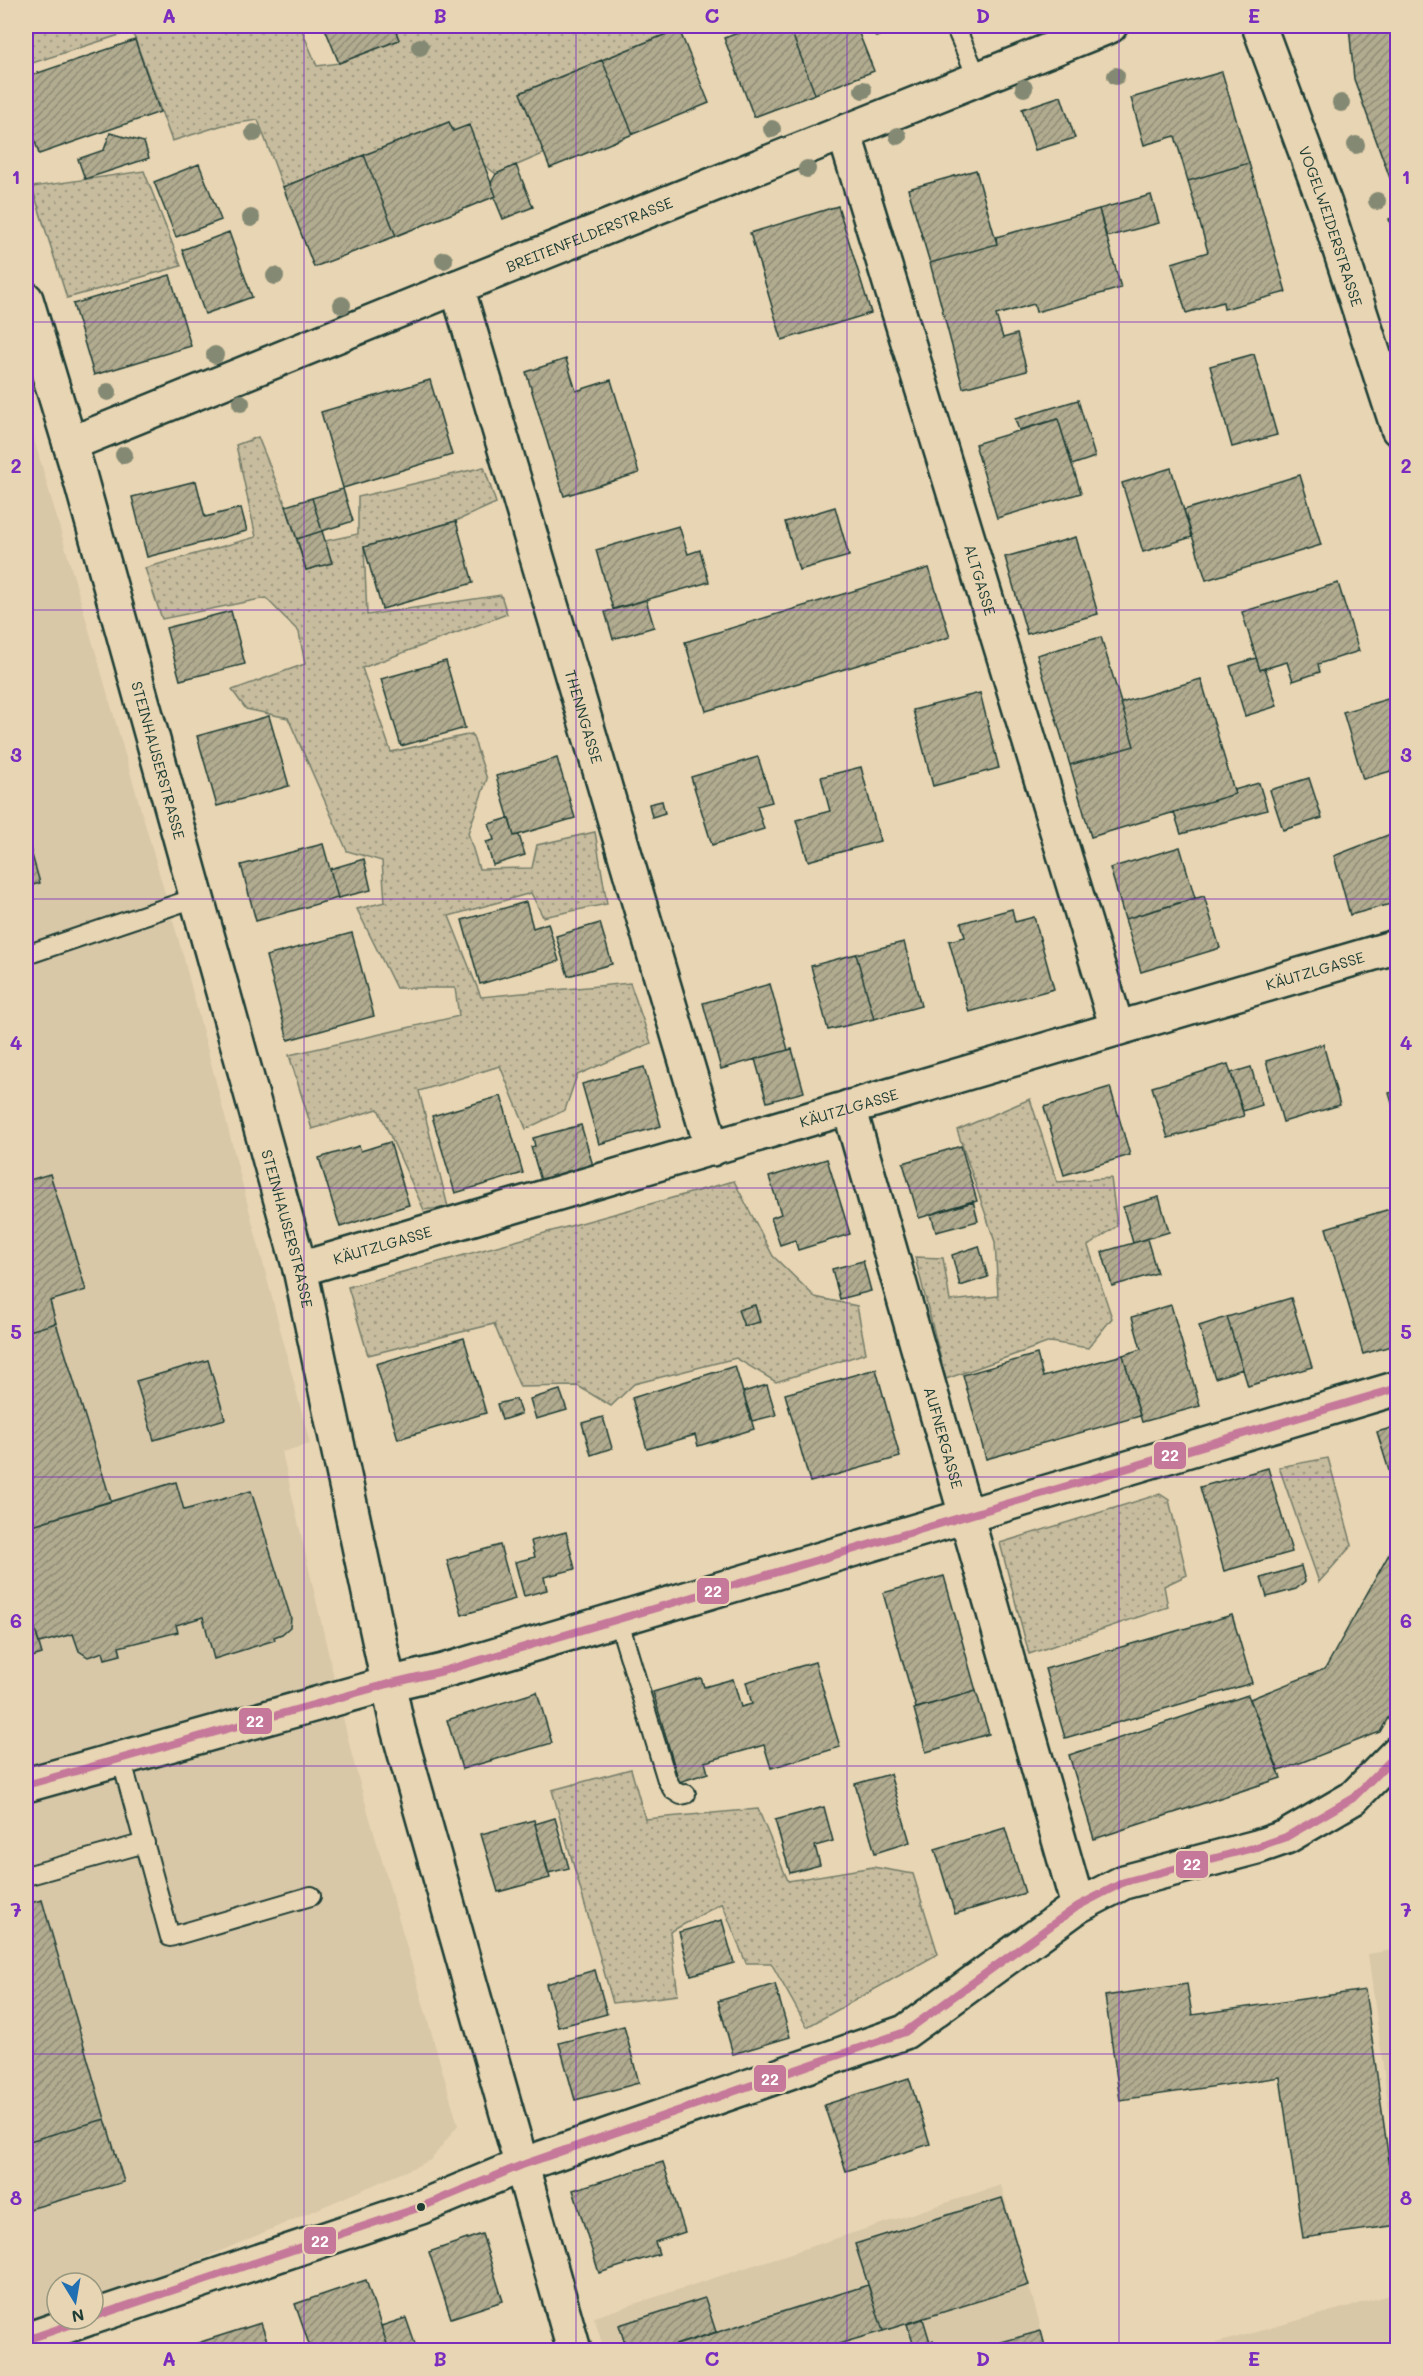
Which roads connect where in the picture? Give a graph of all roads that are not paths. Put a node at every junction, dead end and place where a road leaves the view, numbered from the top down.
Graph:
1 (955, 26) edge
2 (1110, 26) edge
3 (1259, 26) edge
4 (978, 79) junction
5 (844, 132) junction
6 (457, 287) junction
7 (26, 299) edge
8 (1398, 429) edge
9 (70, 444) junction
10 (195, 898) junction
11 (1398, 946) edge
12 (26, 955) edge
13 (1117, 1028) junction
14 (849, 1107) junction
15 (712, 1149) junction
16 (300, 1269) junction
17 (1398, 1388) edge
18 (967, 1516) junction
19 (618, 1619) junction
20 (388, 1684) junction
21 (1398, 1752) edge
22 (122, 1758) junction
23 (26, 1785) edge
24 (686, 1794) dead end
25 (145, 1843) junction
26 (26, 1876) edge
27 (311, 1896) dead end
28 (1078, 1906) junction
29 (522, 2165) junction
30 (105, 2313) edge
31 (52, 2331) edge
32 (26, 2340) edge
33 (574, 2350) edge

1 - 4 lane
2 - 4 street, BREITENFELDERSTRASSE
3 - 8 street, VOGELWEIDERSTRASSE
4 - 5 street, BREITENFELDERSTRASSE
5 - 6 street, BREITENFELDERSTRASSE
5 - 13 street, ALTGASSE
6 - 9 street, BREITENFELDERSTRASSE
6 - 15 street, THENNGASSE
7 - 9 street, STEINHAUSERSTRASSE
9 - 10 street, STEINHAUSERSTRASSE
10 - 12 lane
10 - 16 street, STEINHAUSERSTRASSE
11 - 13 street, KÄUTZLGASSE
13 - 14 street, KÄUTZLGASSE
14 - 15 street, KÄUTZLGASSE
14 - 18 street, AUFNERGASSE
15 - 16 street, KÄUTZLGASSE
16 - 20 street, STEINHAUSERSTRASSE
17 - 18 street
18 - 19 street
18 - 28 street, AUFNERGASSE
19 - 20 street
19 - 24 lane
20 - 22 street
20 - 29 street, STEINHAUSERSTRASSE
21 - 28 street
22 - 23 street
22 - 25 lane
25 - 26 lane
25 - 27 lane
28 - 29 street
29 - 30 street
29 - 33 street, STEINHAUSERSTRASSE
31 - 32 street

